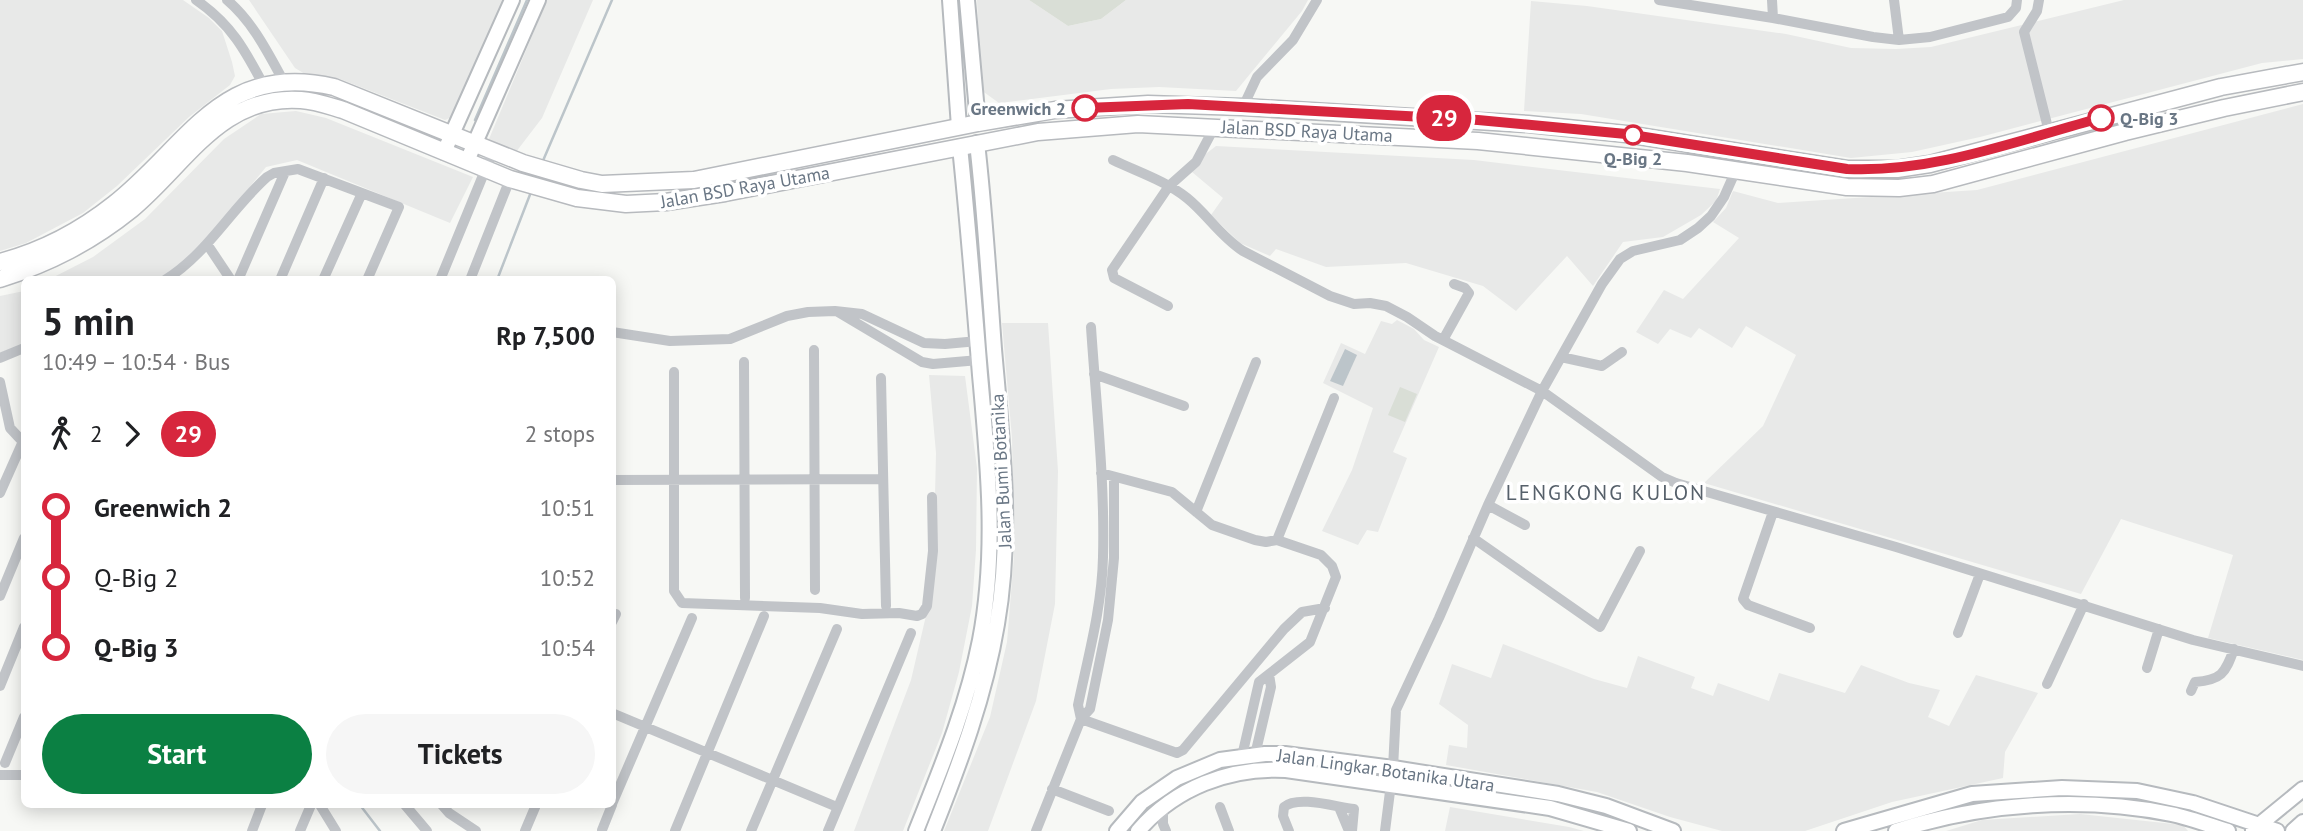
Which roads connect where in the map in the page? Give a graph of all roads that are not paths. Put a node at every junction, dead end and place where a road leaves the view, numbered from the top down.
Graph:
1 (196, 0) edge
2 (225, 0) edge
3 (512, 0) edge
4 (538, 0) edge
5 (950, 0) edge
6 (967, 0) edge
7 (1317, 0) edge
8 (1660, 0) edge
9 (1772, 0) edge
10 (1894, 0) edge
11 (2017, 0) edge
12 (2039, 0) edge
13 (214, 13) junction
14 (1773, 18) junction
15 (1899, 40) junction
16 (2303, 72) edge
17 (284, 82) junction
18 (264, 86) junction
19 (2303, 92) edge
20 (1242, 107) junction
21 (1478, 120) junction
22 (978, 123) junction
23 (1216, 126) junction
24 (959, 127) junction
25 (2049, 132) junction
26 (453, 135) junction
27 (1478, 141) junction
28 (977, 143) junction
29 (475, 144) junction
30 (960, 147) junction
31 (493, 151) junction
32 (1981, 151) junction
33 (444, 152) junction
34 (1113, 160) dead end
35 (467, 161) junction
36 (485, 168) junction
37 (1736, 170) junction
38 (1987, 170) junction
39 (285, 172) junction
40 (324, 178) junction
41 (512, 180) junction
42 (1169, 186) junction
43 (362, 193) junction
44 (207, 244) junction
45 (60, 248) junction
46 (0, 262) edge
47 (180, 276) edge
48 (228, 276) edge
49 (240, 276) edge
50 (282, 276) edge
51 (325, 276) edge
52 (369, 276) edge
53 (441, 276) edge
54 (472, 276) edge
55 (0, 279) edge
56 (1454, 284) dead end
57 (1168, 306) dead end
58 (835, 310) junction
59 (1091, 327) dead end
60 (616, 333) edge
61 (1443, 340) junction
62 (978, 341) junction
63 (21, 349) edge
64 (814, 350) dead end
65 (1622, 352) dead end
66 (1561, 357) junction
67 (0, 358) edge
68 (979, 360) junction
69 (744, 362) dead end
70 (1256, 362) dead end
71 (674, 372) dead end
72 (1094, 374) junction
73 (881, 378) dead end
74 (0, 382) edge
75 (1542, 391) junction
76 (1334, 398) dead end
77 (1184, 406) dead end
78 (21, 438) edge
79 (21, 446) edge
80 (1101, 473) junction
81 (1114, 477) junction
82 (744, 478) junction
83 (3, 479) edge
84 (815, 479) junction
85 (882, 479) junction
86 (616, 480) edge
87 (673, 481) junction
88 (0, 494) edge
89 (932, 497) dead end
90 (1488, 505) junction
91 (1196, 512) junction
92 (1773, 512) junction
93 (1525, 525) dead end
94 (1473, 538) junction
95 (1277, 540) junction
96 (21, 545) edge
97 (990, 548) junction
98 (1006, 548) junction
99 (1640, 551) dead end
100 (1980, 574) junction
101 (815, 590) dead end
102 (0, 596) edge
103 (745, 598) dead end
104 (2084, 604) junction
105 (886, 606) dead end
106 (1325, 608) junction
107 (764, 616) dead end
108 (692, 618) dead end
109 (1810, 628) dead end
110 (837, 629) dead end
111 (2159, 629) junction
112 (911, 632) dead end
113 (1958, 633) dead end
114 (21, 634) edge
115 (2234, 649) junction
116 (2303, 666) edge
117 (2147, 668) dead end
118 (2047, 684) dead end
119 (0, 686) edge
120 (2191, 691) dead end
121 (616, 715) edge
122 (1081, 719) junction
123 (21, 723) edge
124 (645, 726) junction
125 (707, 754) junction
126 (1249, 755) junction
127 (2, 763) edge
128 (1393, 768) junction
129 (21, 774) edge
130 (0, 775) edge
131 (21, 775) edge
132 (773, 781) junction
133 (1391, 785) junction
134 (1052, 789) junction
135 (2303, 789) edge
136 (616, 795) edge
137 (1163, 806) junction
138 (1606, 806) junction
139 (837, 807) junction
140 (1220, 807) dead end
141 (261, 808) edge
142 (310, 808) edge
143 (322, 808) edge
144 (408, 808) edge
145 (448, 808) edge
146 (535, 808) edge
147 (610, 808) edge
148 (1108, 811) dead end
149 (1600, 821) junction
150 (2303, 822) edge
151 (2256, 828) edge
152 (1910, 829) edge
153 (601, 830) edge
154 (252, 831) edge
155 (300, 831) edge
156 (336, 831) edge
157 (427, 831) edge
158 (476, 831) edge
159 (525, 831) edge
160 (675, 831) edge
161 (751, 831) edge
162 (828, 831) edge
163 (916, 831) edge
164 (933, 831) edge
165 (1035, 831) edge
166 (1117, 831) edge
167 (1138, 831) edge
168 (1166, 831) edge
169 (1228, 831) edge
170 (1289, 831) edge
171 (1351, 831) edge
172 (1385, 831) edge
173 (1629, 831) edge
174 (1673, 831) edge
175 (1844, 831) edge
176 (1896, 831) edge
177 (2228, 831) edge
178 (2277, 831) edge
179 (2293, 831) edge

1 - 13 street
2 - 13 street
2 - 17 street
3 - 26 main road
4 - 29 main road
5 - 24 main road
6 - 22 main road
7 - 20 street
8 - 14 street
9 - 14 street
10 - 15 street
11 - 15 street
12 - 25 street
13 - 18 street
14 - 15 street
16 - 25 main road, Jalan BSD Raya Utama
17 - 18 main road, Jalan BSD Raya Utama
17 - 26 main road, Jalan BSD Raya Utama
18 - 45 main road, Jalan BSD Raya Utama
19 - 38 main road, Jalan BSD Raya Utama
20 - 21 main road, Jalan BSD Raya Utama
20 - 22 main road, Jalan BSD Raya Utama
21 - 27 main road
21 - 32 main road, Jalan BSD Raya Utama
22 - 24 main road, Jalan BSD Raya Utama
23 - 27 main road, Jalan BSD Raya Utama
23 - 28 main road, Jalan BSD Raya Utama
23 - 42 street
24 - 31 main road, Jalan BSD Raya Utama
25 - 32 main road, Jalan BSD Raya Utama
26 - 29 main road, Jalan BSD Raya Utama
26 - 33 main road
27 - 37 main road, Jalan BSD Raya Utama
28 - 30 main road, Jalan BSD Raya Utama
28 - 98 main road, Jalan Bumi Botanika
29 - 31 main road, Jalan BSD Raya Utama
29 - 35 main road
30 - 41 main road, Jalan BSD Raya Utama
30 - 62 main road, Jalan Bumi Botanika
31 - 36 street
32 - 38 main road
33 - 35 main road, Jalan BSD Raya Utama
33 - 45 main road, Jalan BSD Raya Utama
34 - 42 street
35 - 36 main road, Jalan BSD Raya Utama
36 - 41 main road, Jalan BSD Raya Utama
36 - 53 street
37 - 38 main road, Jalan BSD Raya Utama
37 - 66 street
39 - 40 street
39 - 44 street
39 - 49 street
40 - 43 street
40 - 50 street
41 - 54 street
42 - 57 street
42 - 61 street
43 - 51 street
43 - 52 street
44 - 47 street
44 - 48 street
45 - 46 main road
45 - 55 main road
56 - 61 street
58 - 60 street
58 - 62 street
58 - 68 street
59 - 72 street
61 - 75 street
62 - 68 main road, Jalan Bumi Botanika
63 - 67 street
64 - 84 street
65 - 66 street
66 - 75 street
68 - 97 main road, Jalan Bumi Botanika
69 - 82 street
70 - 91 street
71 - 87 street
72 - 77 street
72 - 80 street
73 - 85 street
74 - 78 street
75 - 90 street
75 - 92 street
76 - 95 street
79 - 83 street
80 - 81 street
80 - 122 street
81 - 91 street
81 - 122 street
82 - 84 street
82 - 87 street
82 - 103 street
83 - 88 street
84 - 85 street
84 - 101 street
85 - 105 street
86 - 87 street
87 - 89 street
90 - 93 street
90 - 94 street
91 - 95 street
92 - 100 street
92 - 109 street
94 - 99 street
94 - 128 street
95 - 106 street
96 - 102 street
97 - 98 main road
97 - 163 main road, Jalan Bumi Botanika
98 - 164 main road, Jalan Bumi Botanika
100 - 104 street
100 - 113 street
104 - 111 street
104 - 118 street
106 - 122 street
106 - 126 street
107 - 125 street
108 - 124 street
110 - 132 street
111 - 115 street
111 - 117 street
112 - 139 street
114 - 119 street
115 - 116 street
115 - 120 street
121 - 124 street
122 - 134 street
123 - 127 street
124 - 125 street
124 - 136 street
125 - 132 street
125 - 160 street
126 - 128 main road, Jalan Lingkar Botanika Utara
126 - 166 main road, Jalan Lingkar Botanika Utara
127 - 129 street
128 - 133 street
128 - 138 main road, Jalan Lingkar Botanika Utara
130 - 131 street
132 - 139 street
132 - 161 street
133 - 137 main road, Jalan Lingkar Botanika Utara
133 - 149 main road, Jalan Lingkar Botanika Utara
133 - 172 street
134 - 148 street
134 - 165 street
135 - 151 main road
137 - 167 main road, Jalan Lingkar Botanika Utara
137 - 168 street
138 - 149 main road
138 - 174 main road, Jalan Lingkar Botanika Utara
139 - 162 street
140 - 169 street
141 - 154 street
142 - 155 street
143 - 156 street
144 - 157 street
145 - 158 street
146 - 159 street
147 - 153 street
149 - 173 main road, Jalan Lingkar Botanika Utara
150 - 179 main road
151 - 175 main road
151 - 178 main road
152 - 176 main road
152 - 177 main road
170 - 171 street

